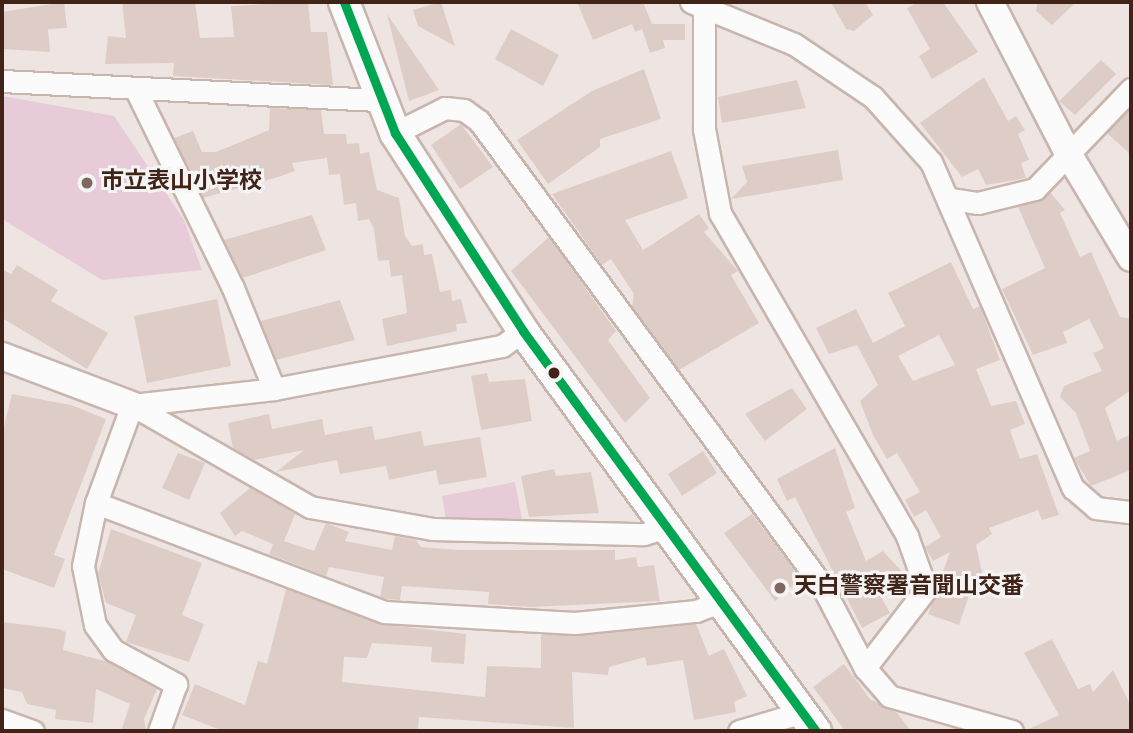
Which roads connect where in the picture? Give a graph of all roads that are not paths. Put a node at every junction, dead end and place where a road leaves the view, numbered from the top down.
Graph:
1 (344, 2) edge
2 (990, 2) edge
3 (697, 6) edge
4 (2, 81) edge
5 (1131, 89) edge
6 (136, 90) junction
7 (379, 100) junction
8 (395, 133) junction
9 (1069, 155) junction
10 (951, 199) junction
11 (1131, 258) edge
12 (523, 331) junction
13 (4, 363) edge
14 (274, 389) junction
15 (131, 405) junction
16 (96, 503) junction
17 (1131, 512) edge
18 (667, 527) junction
19 (719, 602) junction
20 (865, 668) junction
21 (2, 720) edge
22 (809, 722) edge
23 (33, 731) edge
24 (159, 731) edge
25 (739, 731) edge
26 (1012, 731) edge

1 - 7 main road
2 - 9 street
3 - 10 street
3 - 20 street
4 - 6 street
5 - 9 street
6 - 7 street
6 - 14 street
7 - 8 main road
8 - 12 main road
8 - 20 street
9 - 10 street
9 - 11 street
10 - 17 street
12 - 14 street
12 - 18 main road
13 - 15 street
14 - 15 street
15 - 16 street
15 - 18 street
16 - 19 street
16 - 24 street
18 - 19 main road
19 - 22 main road
20 - 26 street
21 - 23 street
22 - 25 street

